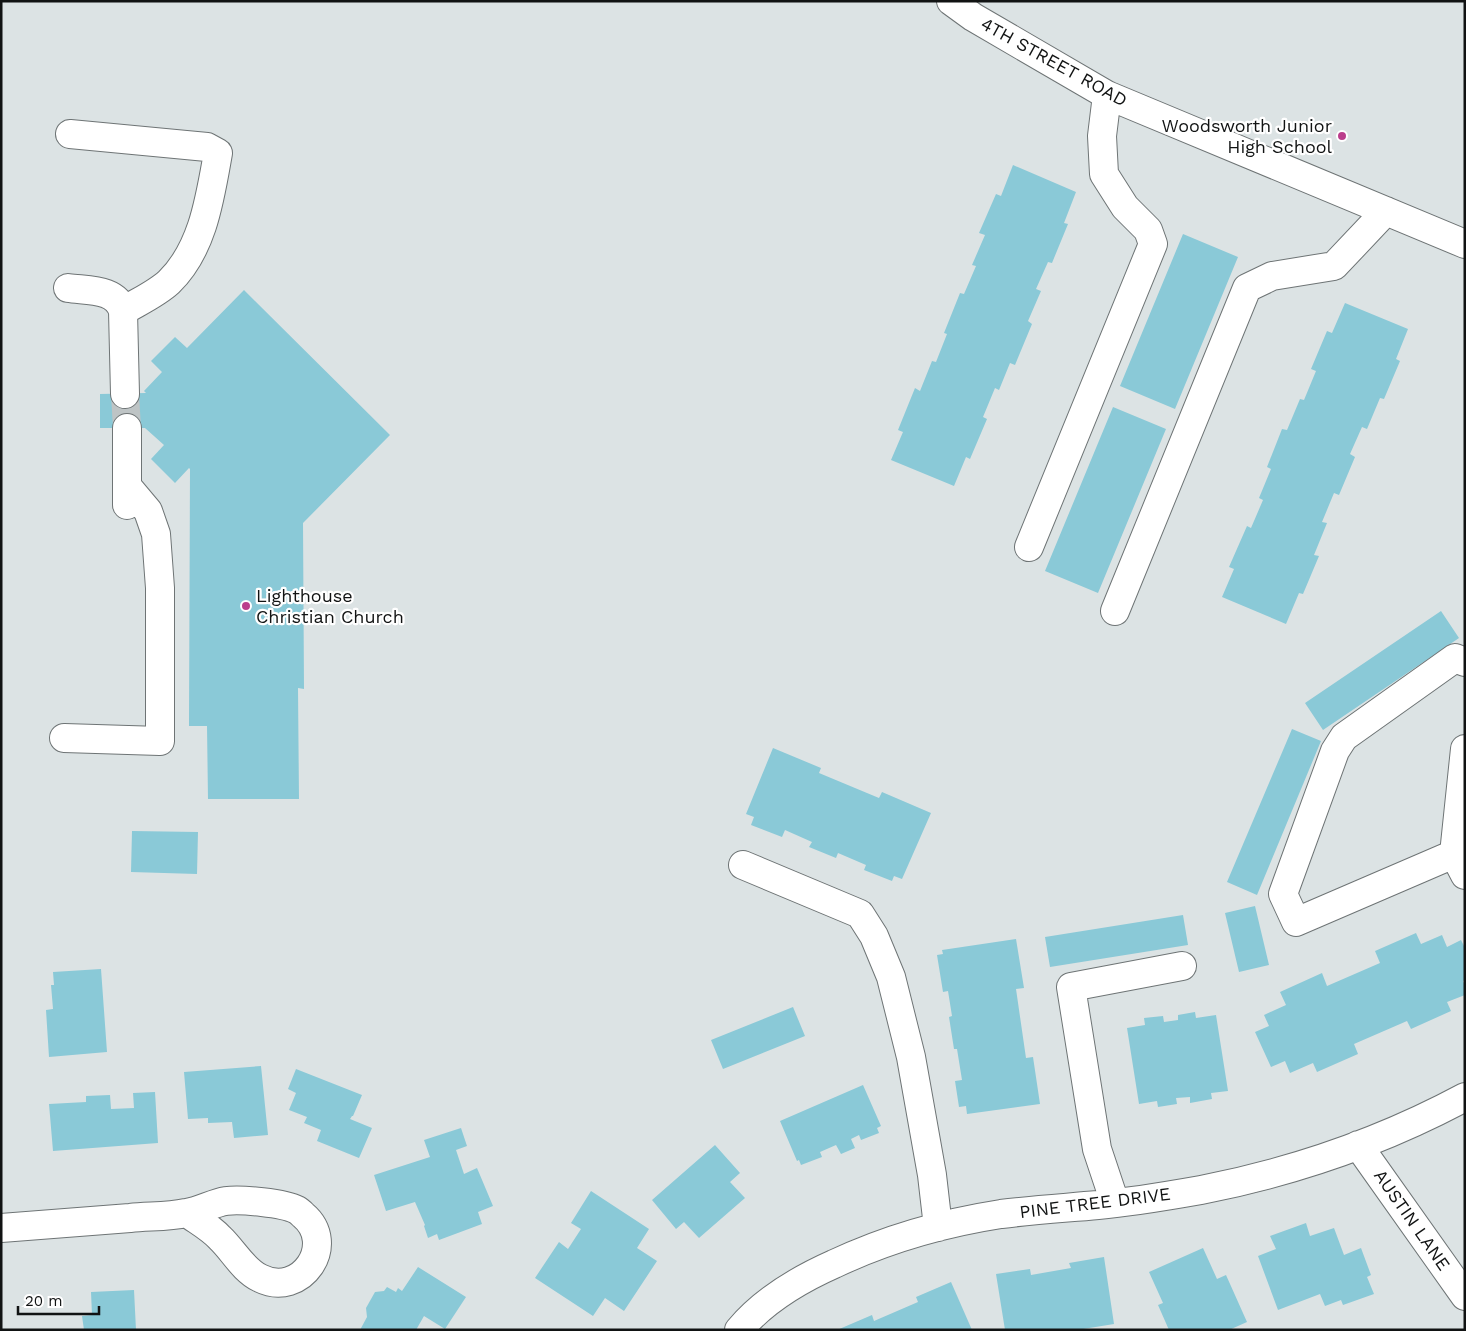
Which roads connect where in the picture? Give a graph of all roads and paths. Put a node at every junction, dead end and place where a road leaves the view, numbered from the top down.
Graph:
1 (951, 1) edge
2 (1108, 95) junction
3 (70, 134) dead end
4 (1386, 211) junction
5 (1465, 244) edge
6 (68, 288) dead end
7 (123, 311) junction
8 (125, 394) tunnel mouth
9 (127, 428) tunnel mouth
10 (127, 486) junction
11 (126, 514) dead end
12 (1030, 547) dead end
13 (1115, 611) dead end
14 (1465, 662) edge
15 (64, 738) dead end
16 (1465, 749) edge
17 (743, 865) dead end
18 (1459, 865) edge
19 (1182, 966) dead end
20 (1465, 1097) edge
21 (1358, 1145) junction
22 (1116, 1203) junction
23 (187, 1213) dead end
24 (1, 1228) edge
25 (938, 1228) junction
26 (1465, 1296) edge
27 (738, 1330) edge

1 - 2 street, 4TH STREET ROAD
2 - 4 street, 4TH STREET ROAD
2 - 12 street
3 - 7 street
4 - 5 street, 4TH STREET ROAD
4 - 13 street
6 - 7 street
7 - 8 street
9 - 10 street
10 - 11 street
10 - 15 street
14 - 18 street
16 - 18 street
17 - 25 street
19 - 22 street
20 - 21 street, PINE TREE DRIVE
21 - 22 street, PINE TREE DRIVE
21 - 26 street, AUSTIN LANE
22 - 25 street, PINE TREE DRIVE
23 - 24 street
25 - 27 street, PINE TREE DRIVE

